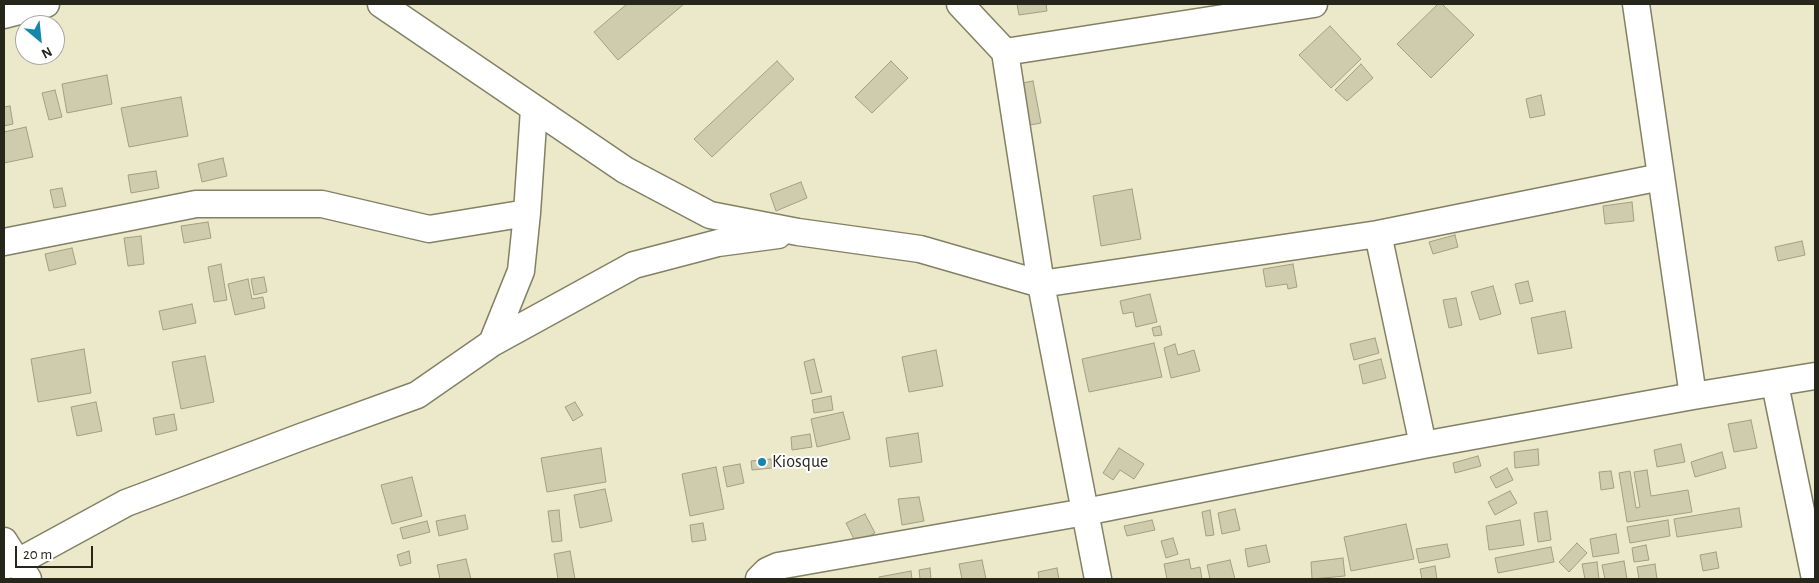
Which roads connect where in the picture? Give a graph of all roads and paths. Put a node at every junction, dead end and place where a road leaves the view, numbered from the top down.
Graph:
1 (46, 4) edge
2 (381, 4) edge
3 (960, 4) edge
4 (1314, 4) edge
5 (1636, 4) edge
6 (4, 15) edge
7 (1005, 52) junction
8 (534, 109) junction
9 (1661, 176) junction
10 (527, 213) junction
11 (798, 232) junction
12 (1378, 234) junction
13 (4, 242) edge
14 (1041, 284) junction
15 (492, 343) junction
16 (1815, 376) edge
17 (1775, 384) junction
18 (1693, 396) junction
19 (1424, 445) junction
20 (1085, 512) junction
21 (13, 562) edge
22 (759, 579) edge
23 (1098, 579) edge
24 (1815, 579) edge

1 - 6 street
2 - 8 street
3 - 7 street
4 - 7 street
5 - 9 street
7 - 14 street
8 - 10 street
8 - 11 street
9 - 12 street
9 - 18 street
10 - 13 street
10 - 15 street
11 - 14 street
11 - 15 street
12 - 14 street
12 - 19 street
14 - 20 street
15 - 21 street
16 - 17 street
17 - 18 street
17 - 24 street
18 - 19 street
19 - 20 street
20 - 22 street
20 - 23 street

